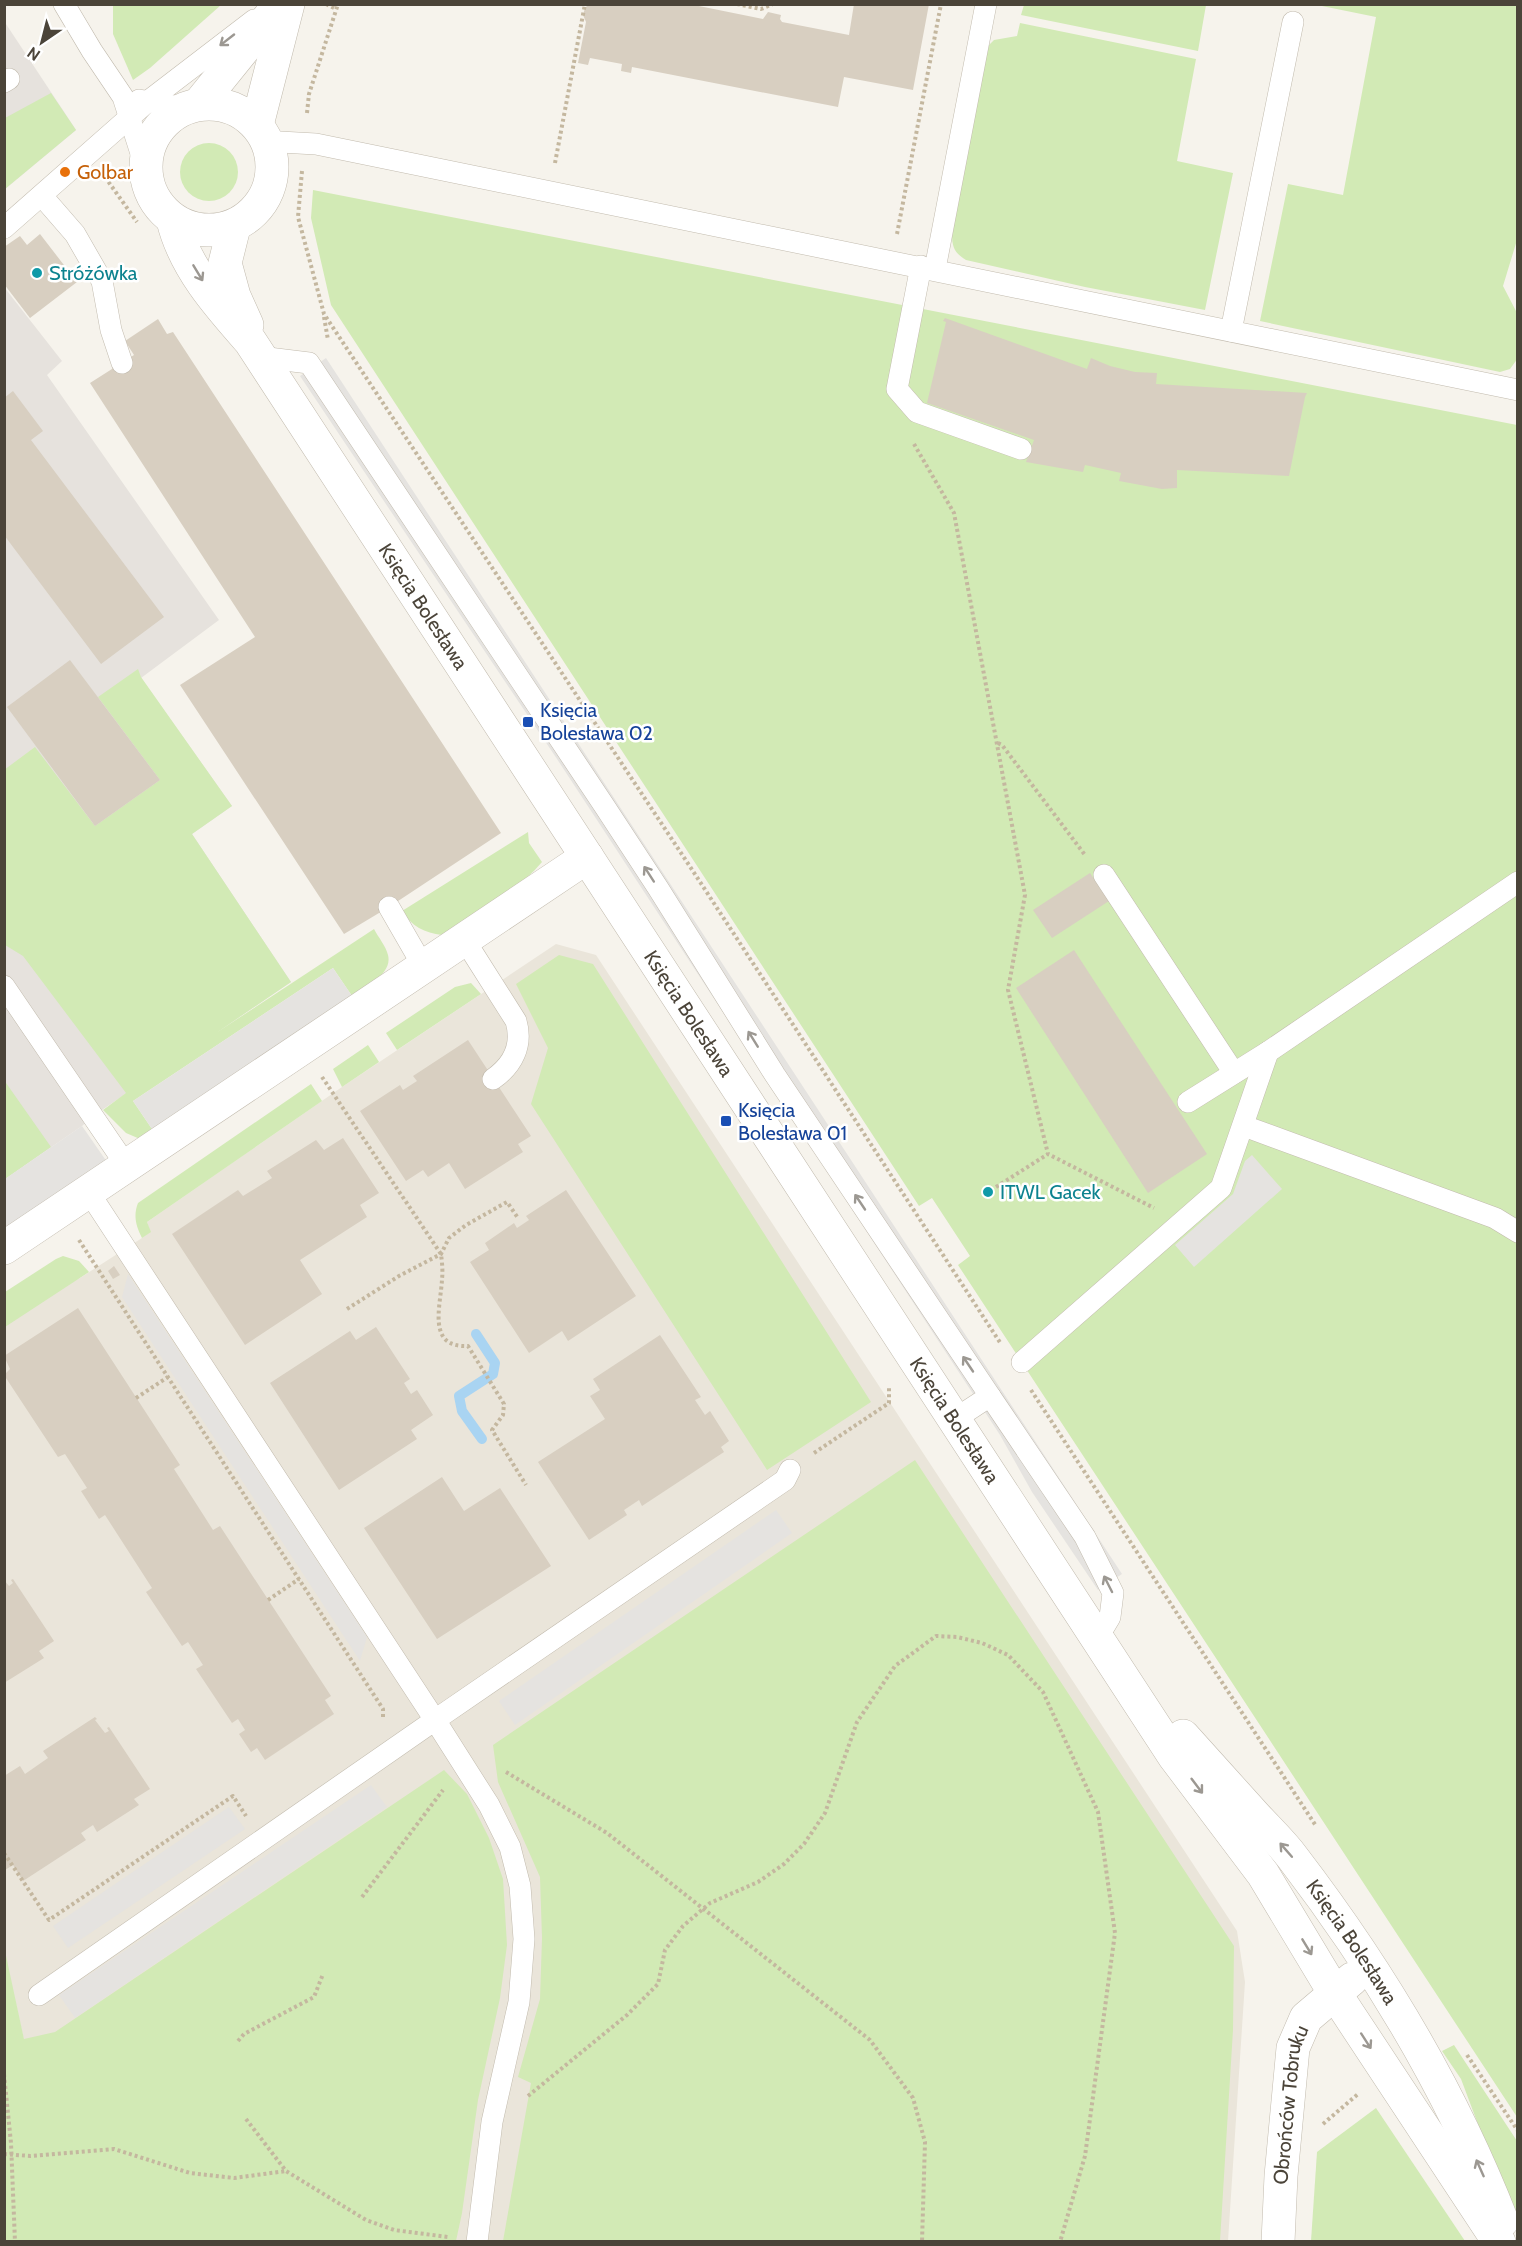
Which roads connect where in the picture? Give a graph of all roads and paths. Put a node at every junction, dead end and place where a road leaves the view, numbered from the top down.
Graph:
1 (64, 4) edge
2 (273, 4) edge
3 (280, 4) edge
4 (288, 4) edge
5 (326, 4) edge
6 (585, 4) edge
7 (737, 4) edge
8 (773, 4) edge
9 (941, 4) edge
10 (986, 4) edge
11 (337, 7) edge
12 (1293, 22) dead end
13 (123, 97) junction
14 (147, 102) junction
15 (193, 106) junction
16 (130, 117) junction
17 (263, 134) junction
18 (305, 142) junction
19 (145, 166) junction
20 (550, 190) junction
21 (42, 196) junction
22 (174, 220) junction
23 (234, 227) junction
24 (4, 228) edge
25 (892, 261) junction
26 (928, 268) junction
27 (1231, 330) junction
28 (255, 349) junction
29 (122, 363) dead end
30 (1518, 390) edge
31 (909, 436) dead end
32 (1021, 449) dead end
33 (997, 743) junction
34 (587, 857) junction
35 (1104, 875) joint
36 (1518, 882) edge
37 (389, 907) dead end
38 (464, 939) junction
39 (423, 966) junction
40 (4, 986) edge
41 (303, 1046) junction
42 (1268, 1052) junction
43 (1234, 1073) junction
44 (493, 1079) dead end
45 (1188, 1102) dead end
46 (1244, 1126) junction
47 (1048, 1154) junction
48 (126, 1164) junction
49 (996, 1187) dead end
50 (96, 1203) junction
51 (518, 1218) dead end
52 (1182, 1222) junction
53 (1518, 1232) edge
54 (4, 1248) edge
55 (441, 1254) junction
56 (347, 1309) dead end
57 (1013, 1356) joint
58 (168, 1377) junction
59 (1029, 1387) dead end
60 (990, 1396) junction
61 (136, 1398) dead end
62 (889, 1402) dead end
63 (956, 1419) junction
64 (790, 1470) joint
65 (526, 1485) dead end
66 (299, 1579) junction
67 (268, 1600) dead end
68 (1098, 1637) junction
69 (1129, 1686) junction
70 (435, 1720) junction
71 (383, 1726) dead end
72 (500, 1769) dead end
73 (446, 1785) dead end
74 (247, 1817) dead end
75 (1320, 1831) dead end
76 (4, 1853) edge
77 (362, 1897) dead end
78 (704, 1908) junction
79 (1370, 1966) junction
80 (323, 1974) dead end
81 (1334, 1992) junction
82 (39, 1995) dead end
83 (238, 2041) dead end
84 (1466, 2052) dead end
85 (4, 2074) edge
86 (1389, 2076) junction
87 (499, 2089) junction
88 (246, 2119) dead end
89 (7, 2126) edge
90 (1518, 2131) edge
91 (1315, 2132) dead end
92 (4, 2154) edge
93 (11, 2156) junction
94 (286, 2171) junction
95 (15, 2241) edge
96 (477, 2241) edge
97 (922, 2241) edge
98 (1060, 2241) edge
99 (1278, 2241) edge
100 (1499, 2241) edge
101 (1510, 2241) edge

1 - 13 lane
2 -> 14 lane
3 - 15 street
4 - 17 street
5 - 11 path
6 - 20 path
7 - 8 path
9 - 25 path
10 - 26 lane
11 - 18 path
12 - 27 lane
13 - 14 lane
13 - 16 lane
14 - 15 lane
14 - 16 lane
15 - 17 street
15 - 19 street
16 - 19 lane
16 - 21 lane
17 - 18 lane
17 - 23 street
18 - 20 lane
18 - 57 path
19 - 22 street
20 - 25 lane
21 - 24 lane
21 - 29 lane
22 - 23 street
22 -> 28 street, Księcia Bolesława
23 - 28 street, Księcia Bolesława
25 - 26 lane
26 - 27 lane
26 - 32 lane
27 - 30 lane
28 - 34 street, Księcia Bolesława
60 -> 28 lane
31 - 33 path
33 - 35 path
33 - 47 path
34 - 38 street
34 - 63 street, Księcia Bolesława
35 - 43 lane
36 - 42 lane
37 - 39 lane
38 - 39 street
38 - 44 lane
39 - 41 street
40 - 48 lane
41 - 48 street
41 - 55 path
42 - 43 lane
42 - 46 lane
43 - 45 lane
46 - 52 lane
46 - 53 lane
47 - 49 path
47 - 52 path
48 - 50 street
50 - 54 street
50 - 58 path
50 - 70 lane
51 - 55 path
52 - 57 lane
55 - 56 path
55 - 65 path
58 - 61 path
58 - 66 path
59 - 75 path
60 - 63 lane
68 -> 60 lane
62 - 64 path
63 - 68 street, Księcia Bolesława
64 - 70 lane
66 - 67 path
66 - 71 path
68 - 69 street, Księcia Bolesława
79 -> 69 street, Księcia Bolesława
69 -> 81 street, Księcia Bolesława
70 - 82 lane
70 - 87 lane
72 - 78 path
73 - 77 path
74 - 76 path
78 - 87 path
78 - 97 path
78 - 98 path
79 - 81 street, Obrońców Tobruku
101 -> 79 street, Księcia Bolesława
80 - 83 path
81 -> 86 street, Księcia Bolesława
81 - 99 street, Obrońców Tobruku
84 - 90 path
85 - 89 path
86 - 91 path
86 - 100 street, Księcia Bolesława
87 - 96 lane
88 - 94 path
89 - 93 path
92 - 93 path
93 - 94 path
93 - 95 path
94 - 96 path

